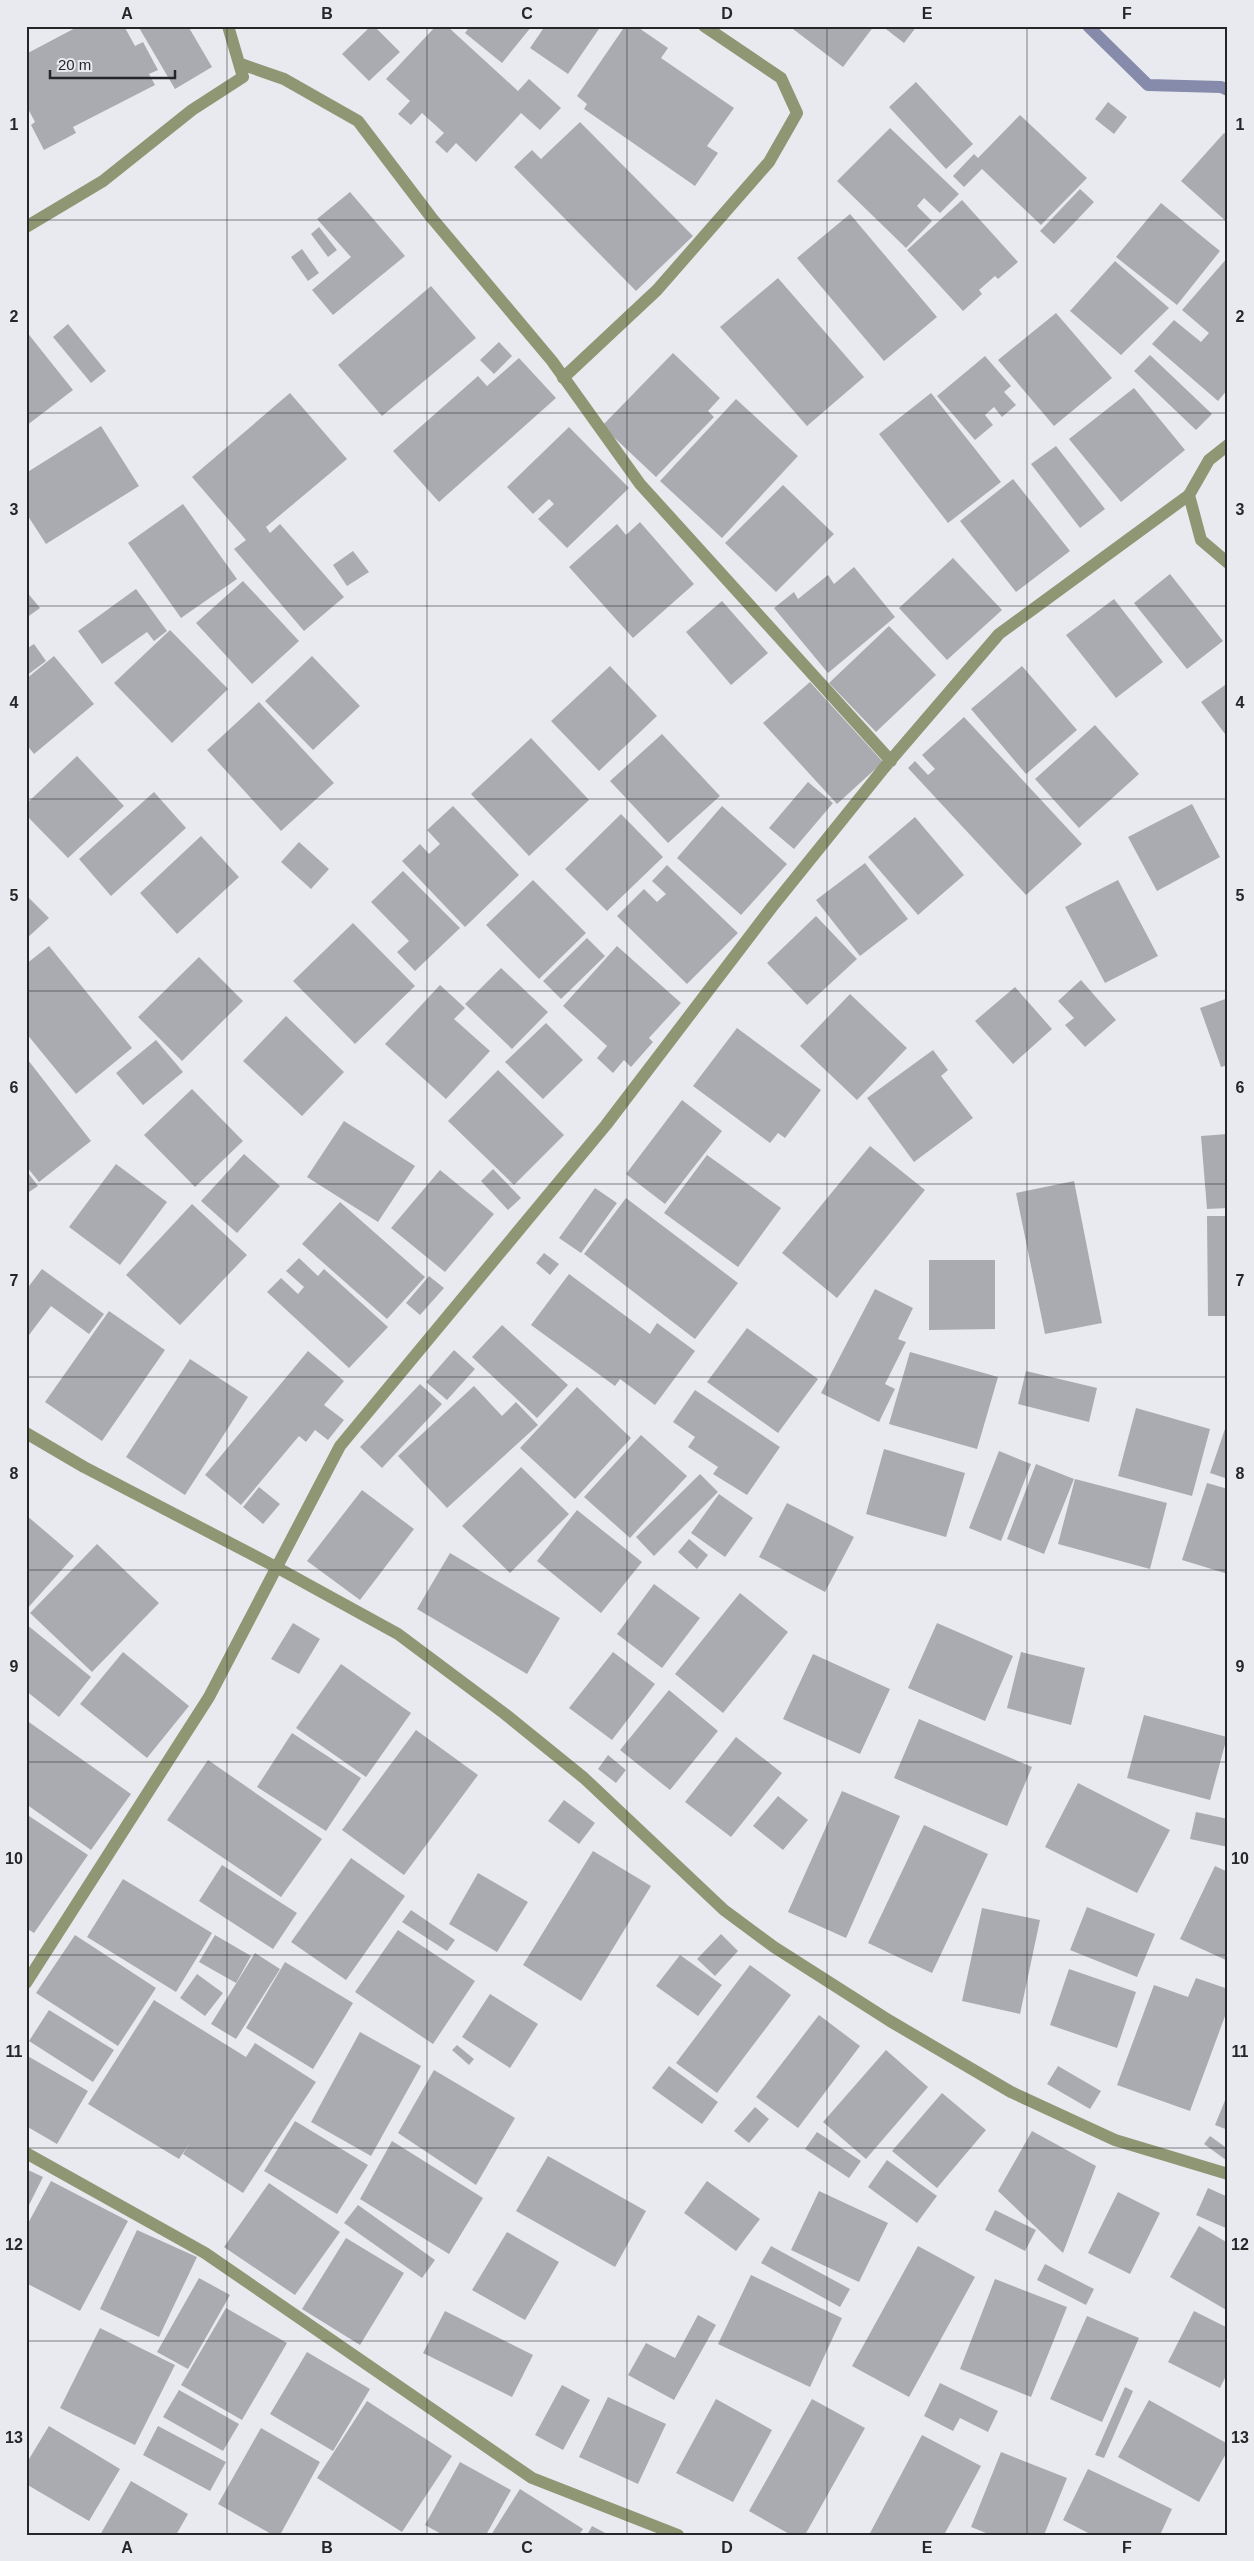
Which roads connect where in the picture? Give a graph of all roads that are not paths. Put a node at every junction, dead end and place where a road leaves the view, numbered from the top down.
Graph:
1 (228, 26) edge
2 (704, 26) edge
3 (241, 64) junction
4 (26, 227) edge
5 (564, 378) junction
6 (1228, 445) edge
7 (1189, 495) junction
8 (1228, 563) edge
9 (891, 761) junction
10 (26, 1433) edge
11 (276, 1567) junction
12 (32, 1962) edge
13 (26, 1983) edge
14 (26, 2153) edge
15 (1228, 2174) edge
16 (678, 2535) edge

1 - 3 street
2 - 5 street
3 - 4 street
3 - 5 street
5 - 9 street
6 - 7 street
7 - 8 street
7 - 9 street
9 - 11 street
10 - 11 street
11 - 12 street
11 - 15 street
12 - 13 street
14 - 16 street

